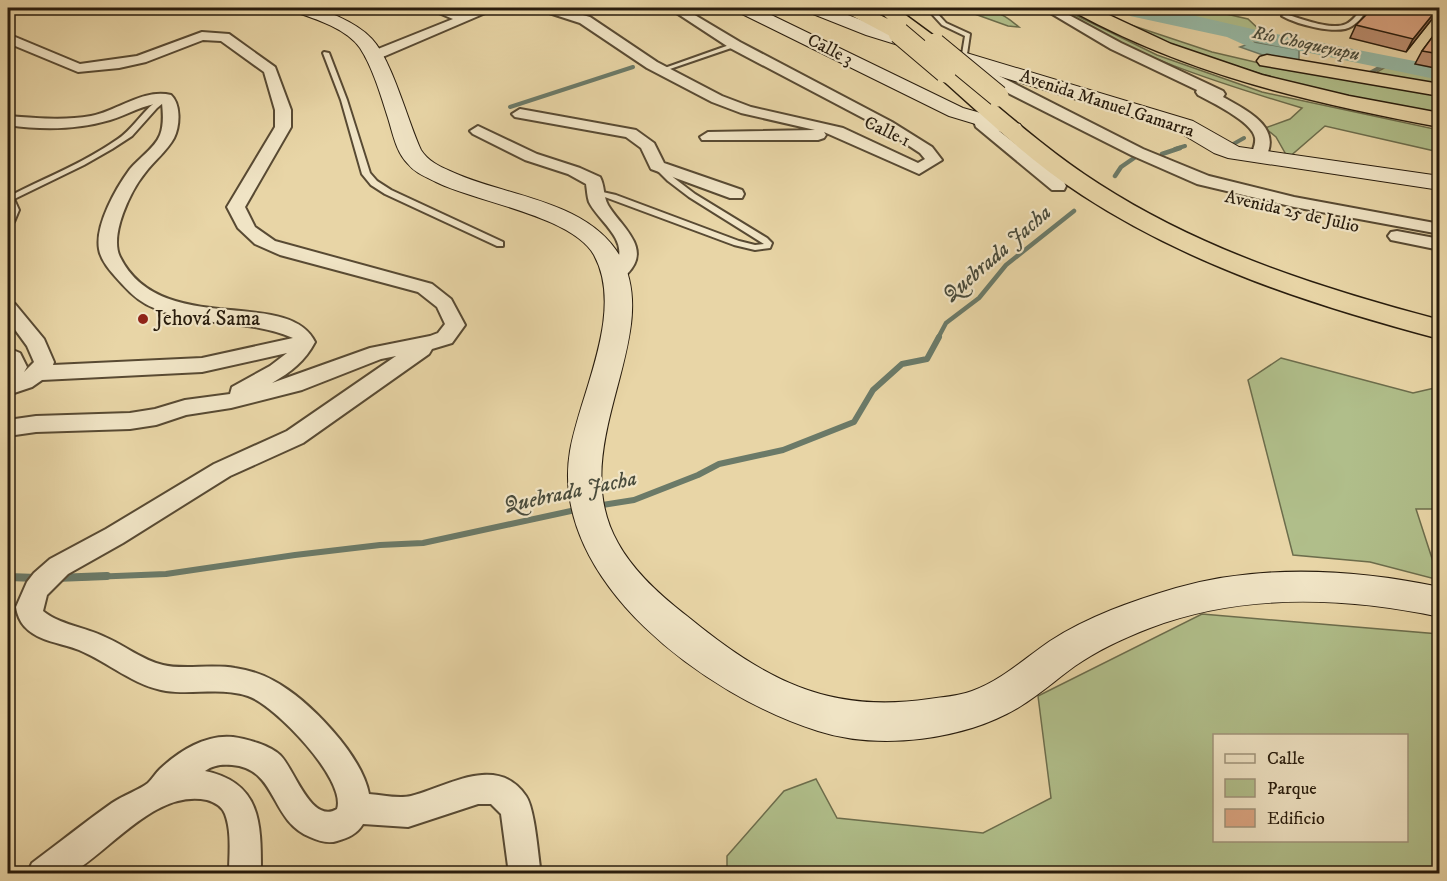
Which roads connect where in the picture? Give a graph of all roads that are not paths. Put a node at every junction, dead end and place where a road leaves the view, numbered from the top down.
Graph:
1 (25, 8) edge
2 (301, 8) edge
3 (434, 8) edge
4 (491, 8) edge
5 (547, 8) edge
6 (675, 8) edge
7 (744, 8) edge
8 (814, 8) edge
9 (852, 8) edge
10 (884, 8) edge
11 (1048, 8) edge
12 (1070, 8) edge
13 (1081, 8) edge
14 (1106, 8) edge
15 (1366, 8) edge
16 (8, 9) edge
17 (933, 12) dead end
18 (1285, 16) dead end
19 (463, 18) junction
20 (1137, 36) junction
21 (8, 38) edge
22 (735, 45) junction
23 (326, 53) dead end
24 (373, 56) junction
25 (964, 60) junction
26 (1156, 66) junction
27 (662, 70) junction
28 (949, 76) junction
29 (1440, 90) edge
30 (917, 93) junction
31 (1218, 94) dead end
32 (166, 98) junction
33 (520, 114) dead end
34 (981, 119) junction
35 (8, 120) edge
36 (1440, 120) edge
37 (1012, 129) junction
38 (478, 131) dead end
39 (838, 131) junction
40 (708, 137) dead end
41 (1258, 157) junction
42 (1156, 161) junction
43 (657, 166) junction
44 (1440, 183) edge
45 (1058, 186) dead end
46 (598, 194) junction
47 (736, 194) dead end
48 (8, 201) edge
49 (8, 218) edge
50 (1440, 229) edge
51 (500, 244) dead end
52 (1440, 245) edge
53 (613, 277) junction
54 (8, 308) edge
55 (1440, 314) edge
56 (1440, 330) edge
57 (304, 342) junction
58 (434, 342) junction
59 (8, 355) edge
60 (40, 373) junction
61 (8, 385) edge
62 (231, 401) junction
63 (8, 428) edge
64 (1440, 602) edge
65 (160, 791) junction
66 (355, 808) junction
67 (43, 873) edge
68 (245, 873) edge
69 (525, 873) edge

1 - 16 street
2 - 24 street
3 - 19 street
4 - 19 street
5 - 27 street, Calle 1
6 - 22 street, Calle 1
7 - 30 street, Calle 3
8 - 25 street, Avenida Manuel Gamarra
9 - 28 highway, bridge
10 - 55 highway, bridge
11 - 26 street
12 - 20 street
13 - 20 highway
14 - 29 highway
15 - 18 lane
17 - 25 lane
19 - 24 street
20 - 36 highway
21 - 58 street
22 - 27 lane
22 - 39 street, Calle 1
23 - 51 lane
24 - 53 street
25 - 41 street, Avenida Manuel Gamarra
25 - 42 street, Avenida 25 de Julio
26 - 31 street
26 - 41 street
27 - 39 street, Calle 1
28 - 30 street
28 - 37 highway
30 - 34 street, Calle 3
32 - 35 street
32 - 48 lane
32 - 57 street
33 - 43 street
34 - 37 street, Calle 3
34 - 45 street
37 - 56 highway
38 - 46 street
39 - 40 street
41 - 44 street, Avenida Manuel Gamarra
42 - 50 street, Avenida 25 de Julio
42 - 52 street, Avenida 25 de Julio
43 - 46 lane
43 - 47 street
46 - 53 street
48 - 49 street
53 - 64 street
54 - 60 street
57 - 60 street
57 - 62 street
58 - 62 street
58 - 66 street
59 - 61 street
60 - 61 street
62 - 63 street
65 - 66 street
65 - 67 street
65 - 68 street
66 - 69 street

